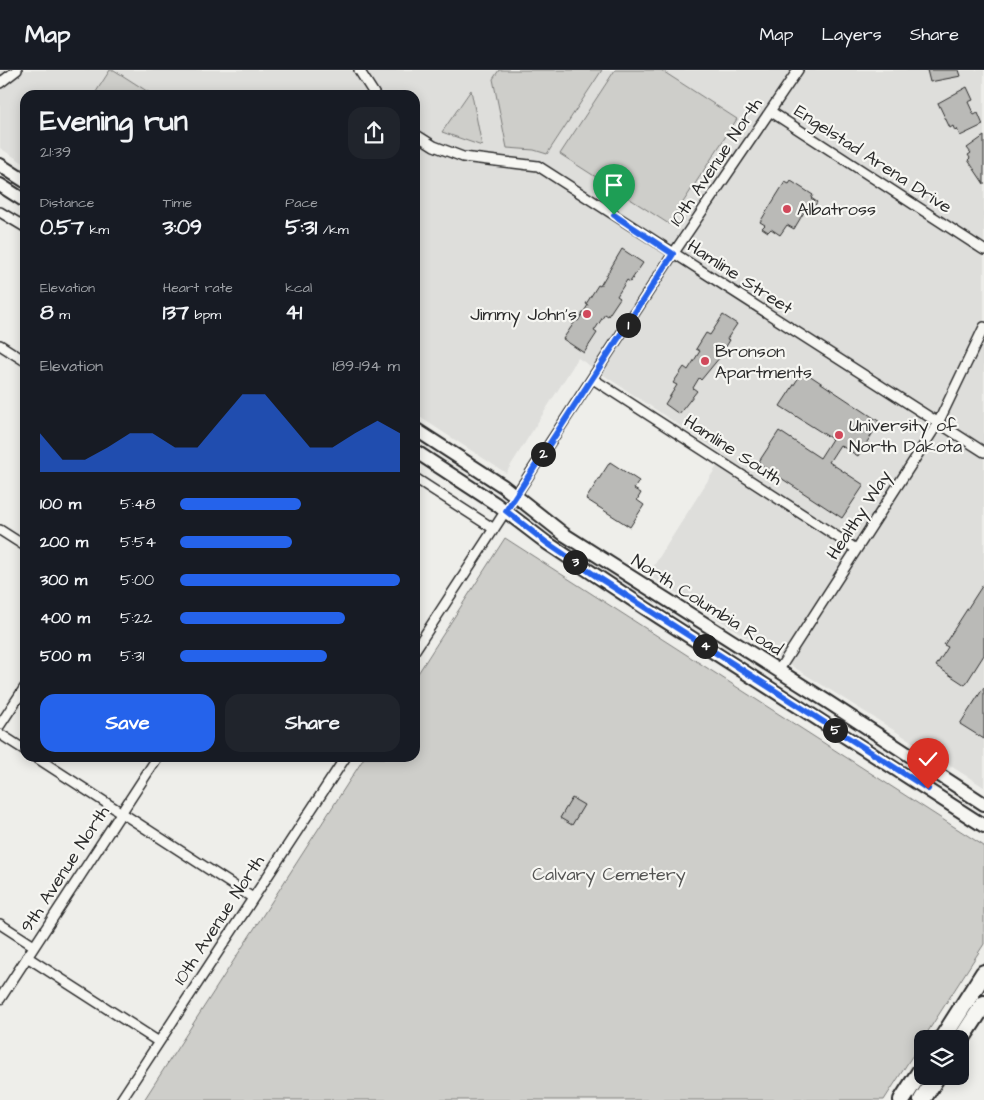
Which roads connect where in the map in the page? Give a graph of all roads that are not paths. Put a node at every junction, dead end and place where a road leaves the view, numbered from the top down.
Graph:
1 (17, 70) edge
2 (359, 70) edge
3 (798, 70) edge
4 (0, 82) edge
5 (372, 90) edge
6 (770, 111) junction
7 (420, 137) edge
8 (0, 166) edge
9 (20, 178) edge
10 (0, 185) edge
11 (20, 198) edge
12 (0, 212) edge
13 (20, 225) edge
14 (984, 250) edge
15 (673, 254) junction
16 (984, 327) edge
17 (0, 345) edge
18 (20, 358) edge
19 (593, 379) junction
20 (938, 423) junction
21 (420, 432) edge
22 (984, 452) edge
23 (420, 454) edge
24 (420, 481) edge
25 (516, 496) junction
26 (506, 511) junction
27 (494, 529) junction
28 (0, 530) edge
29 (20, 543) edge
30 (856, 548) junction
31 (420, 642) edge
32 (782, 665) dead end
33 (20, 695) edge
34 (0, 725) edge
35 (0, 734) edge
36 (20, 747) edge
37 (43, 762) edge
38 (154, 762) edge
39 (341, 762) edge
40 (984, 804) edge
41 (121, 812) junction
42 (984, 826) edge
43 (253, 898) junction
44 (0, 924) edge
45 (34, 946) junction
46 (27, 957) junction
47 (984, 973) edge
48 (0, 999) edge
49 (984, 1004) edge
50 (948, 1030) edge
51 (967, 1030) edge
52 (159, 1042) junction
53 (914, 1081) edge
54 (931, 1085) edge
55 (121, 1100) edge
56 (902, 1100) edge
57 (922, 1100) edge

1 - 4 street
2 - 5 street
3 - 6 street, 10th Avenue North
6 - 14 street, Engelstad Arena Drive
6 - 15 street, 10th Avenue North
7 - 15 street, Hamline Street
8 - 9 main road
10 - 11 main road
12 - 13 street
15 - 19 street, 10th Avenue North
15 - 20 street, Hamline Street
16 - 20 street, Healthy Way
17 - 18 street
19 - 25 street, 10th Avenue North
19 - 30 street, Hamline South
20 - 22 street, Hamline Street
20 - 30 street, Healthy Way
21 - 25 main road, North Columbia Road
23 - 26 main road, North Columbia Road
24 - 27 street
25 - 26 street, 10th Avenue North
25 - 40 main road, North Columbia Road
26 - 27 street, 10th Avenue North
26 - 42 main road, North Columbia Road
27 - 31 street, 10th Avenue North
28 - 29 street
30 - 32 street, Healthy Way
33 - 34 street
35 - 36 street
37 - 41 street
38 - 41 street, 9th Avenue North
39 - 43 street, 10th Avenue North
41 - 43 street
41 - 45 street, 9th Avenue North
43 - 52 street, 10th Avenue North
44 - 45 street
45 - 46 street, 9th Avenue North
46 - 48 street, 9th Avenue North
46 - 52 street
47 - 50 highway
49 - 51 highway
52 - 55 street, 10th Avenue North
53 - 56 highway
54 - 57 highway

